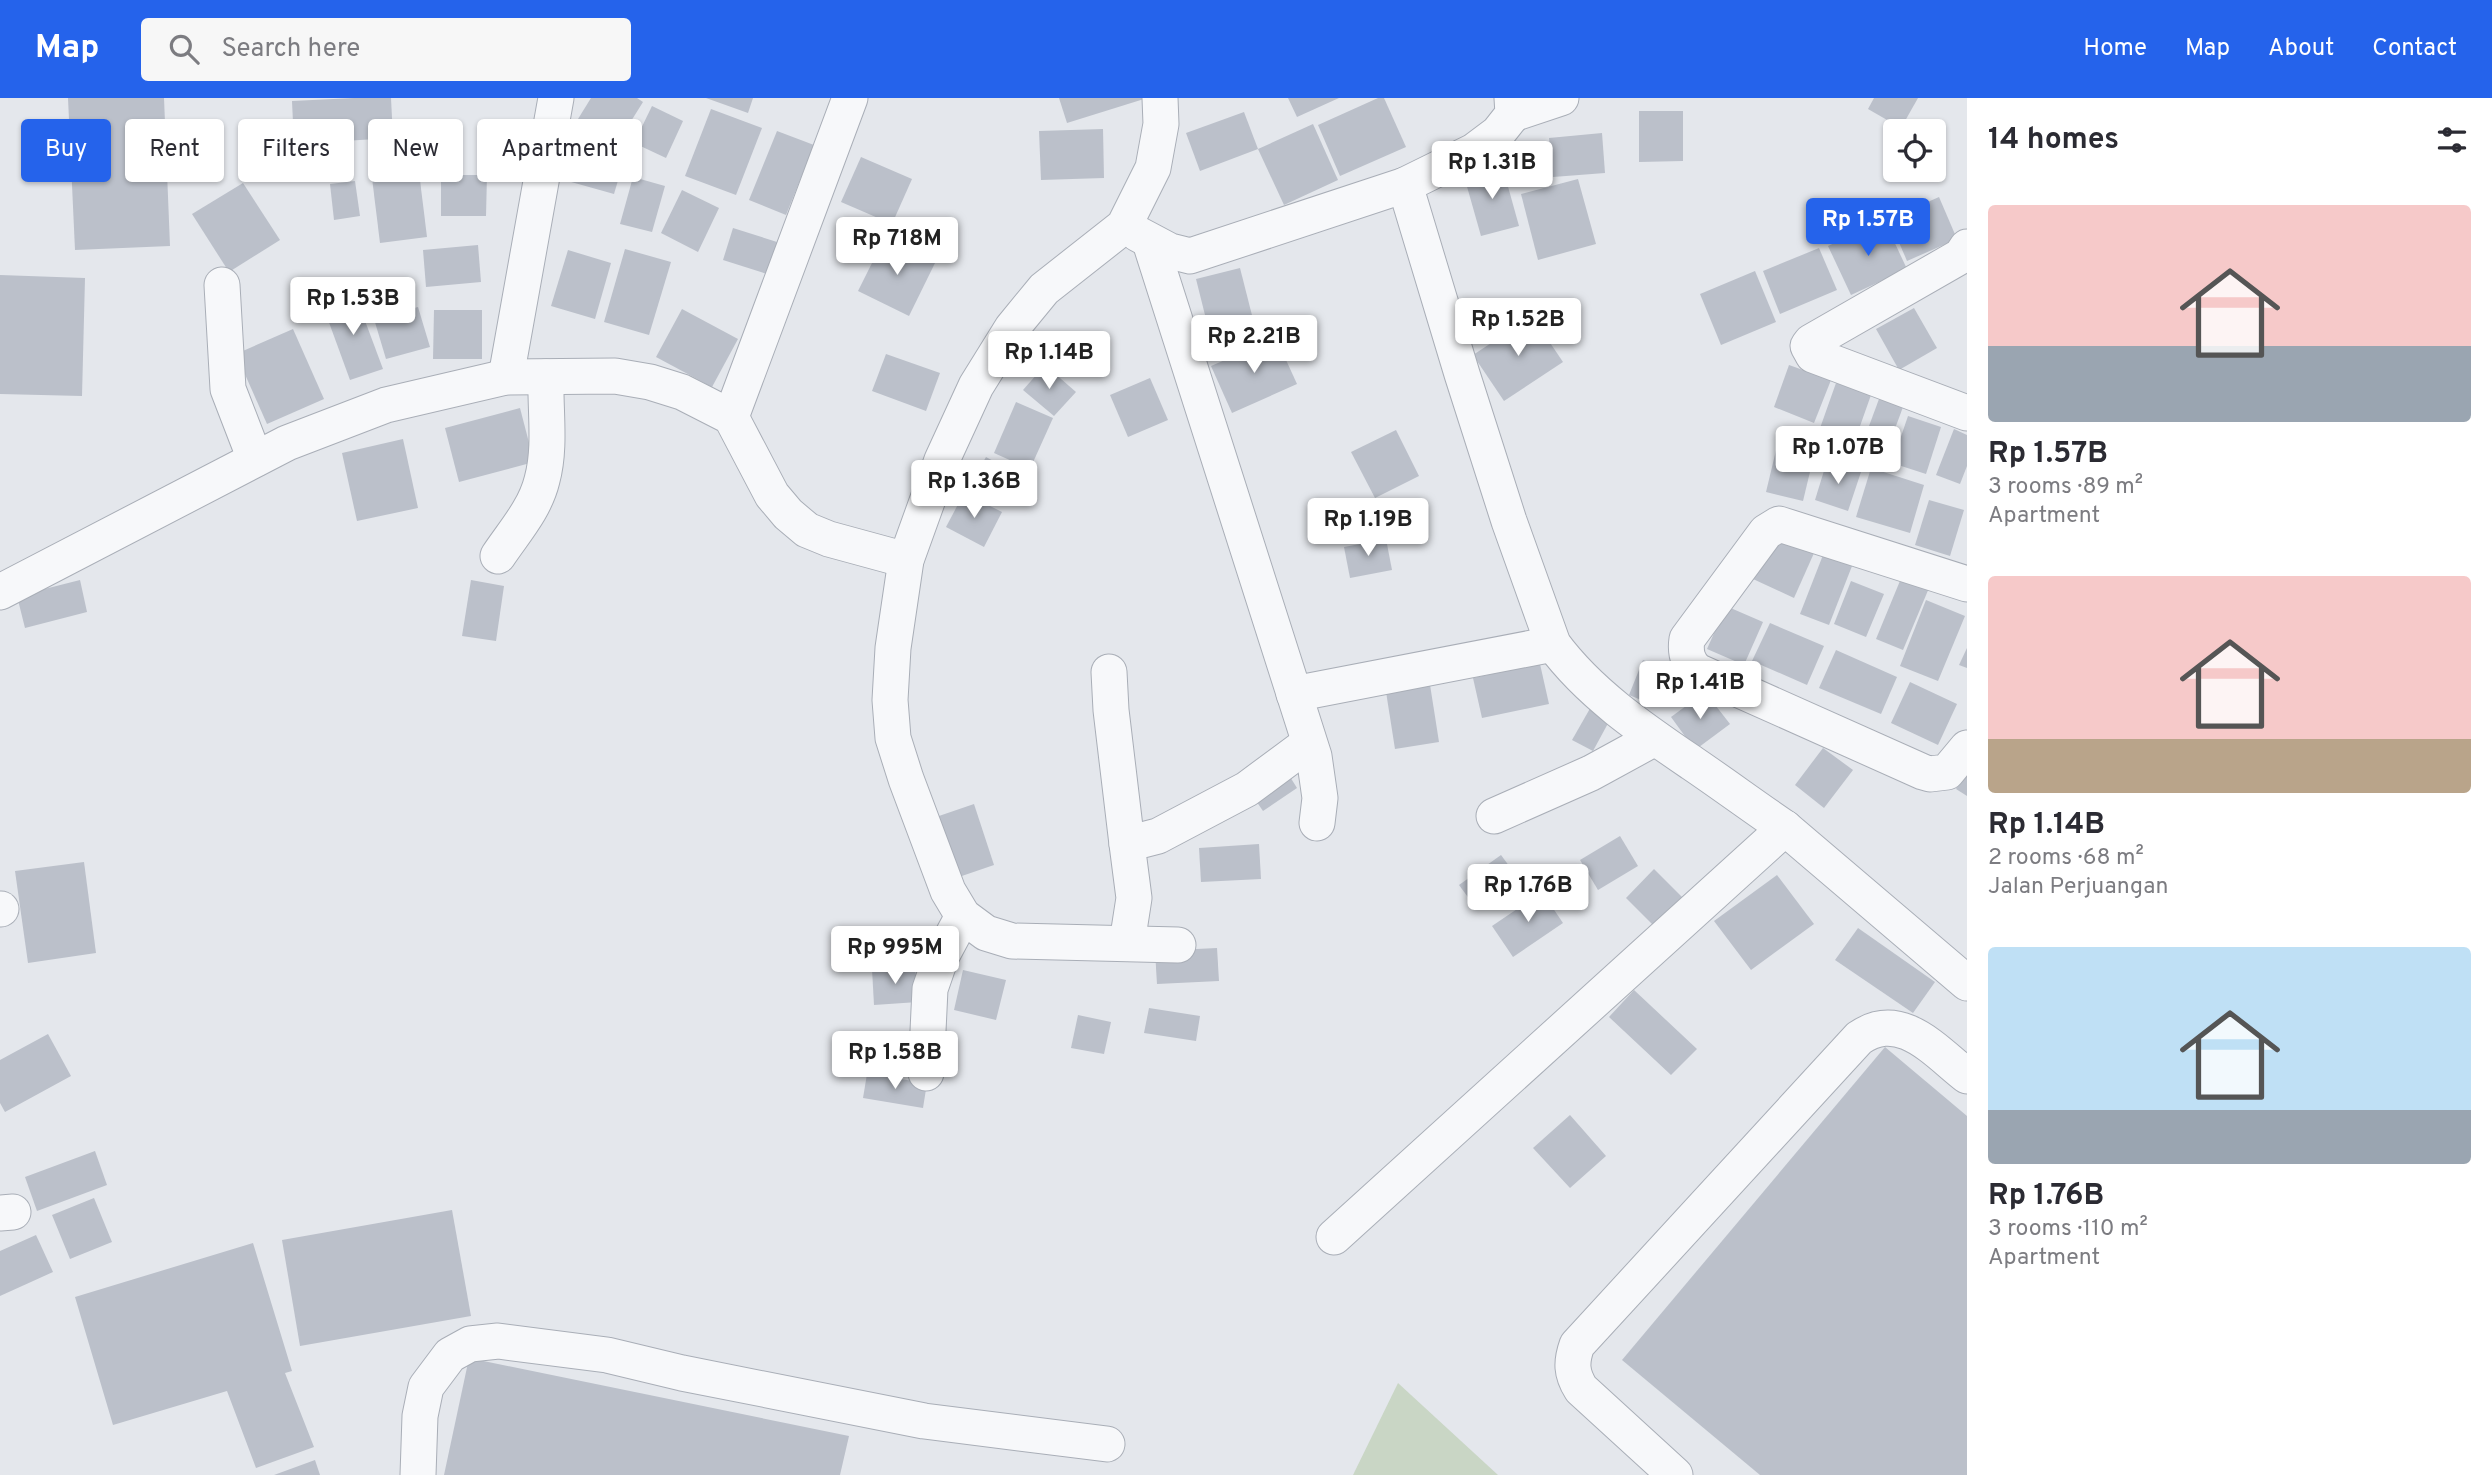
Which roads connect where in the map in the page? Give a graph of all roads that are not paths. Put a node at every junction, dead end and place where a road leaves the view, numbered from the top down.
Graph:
1 (556, 98) edge
2 (850, 98) edge
3 (1160, 98) edge
4 (1561, 98) edge
5 (1513, 106) edge
6 (1405, 185) junction
7 (1137, 234) junction
8 (1965, 253) edge
9 (222, 285) dead end
10 (506, 377) junction
11 (546, 377) junction
12 (1967, 413) edge
13 (731, 417) junction
14 (255, 459) junction
15 (498, 556) dead end
16 (906, 560) junction
17 (1967, 584) edge
18 (0, 592) edge
19 (1553, 644) junction
20 (1109, 672) dead end
21 (1294, 694) junction
22 (1655, 738) junction
23 (1309, 743) junction
24 (1967, 748) edge
25 (1494, 816) dead end
26 (1317, 823) dead end
27 (1785, 828) junction
28 (1127, 844) junction
29 (963, 916) junction
30 (1127, 943) junction
31 (1178, 945) dead end
32 (1967, 983) edge
33 (926, 1073) dead end
34 (1967, 1076) edge
35 (1334, 1237) dead end
36 (1107, 1444) dead end
37 (418, 1475) edge
38 (1675, 1475) edge

1 - 10 street
2 - 13 street
3 - 7 street
4 - 5 street
5 - 6 street
6 - 7 street
6 - 19 street
7 - 16 street
7 - 21 street
8 - 12 street
9 - 14 street
10 - 11 street
10 - 14 street
11 - 13 street
11 - 15 street
13 - 16 street
14 - 18 street
16 - 29 street
17 - 24 street
19 - 21 street
19 - 22 street
20 - 28 street
21 - 23 street
22 - 25 street
22 - 27 street
23 - 26 street
23 - 28 street
27 - 32 street
27 - 35 street
28 - 30 street
29 - 30 street
29 - 33 street
30 - 31 street
34 - 38 street
36 - 37 street

